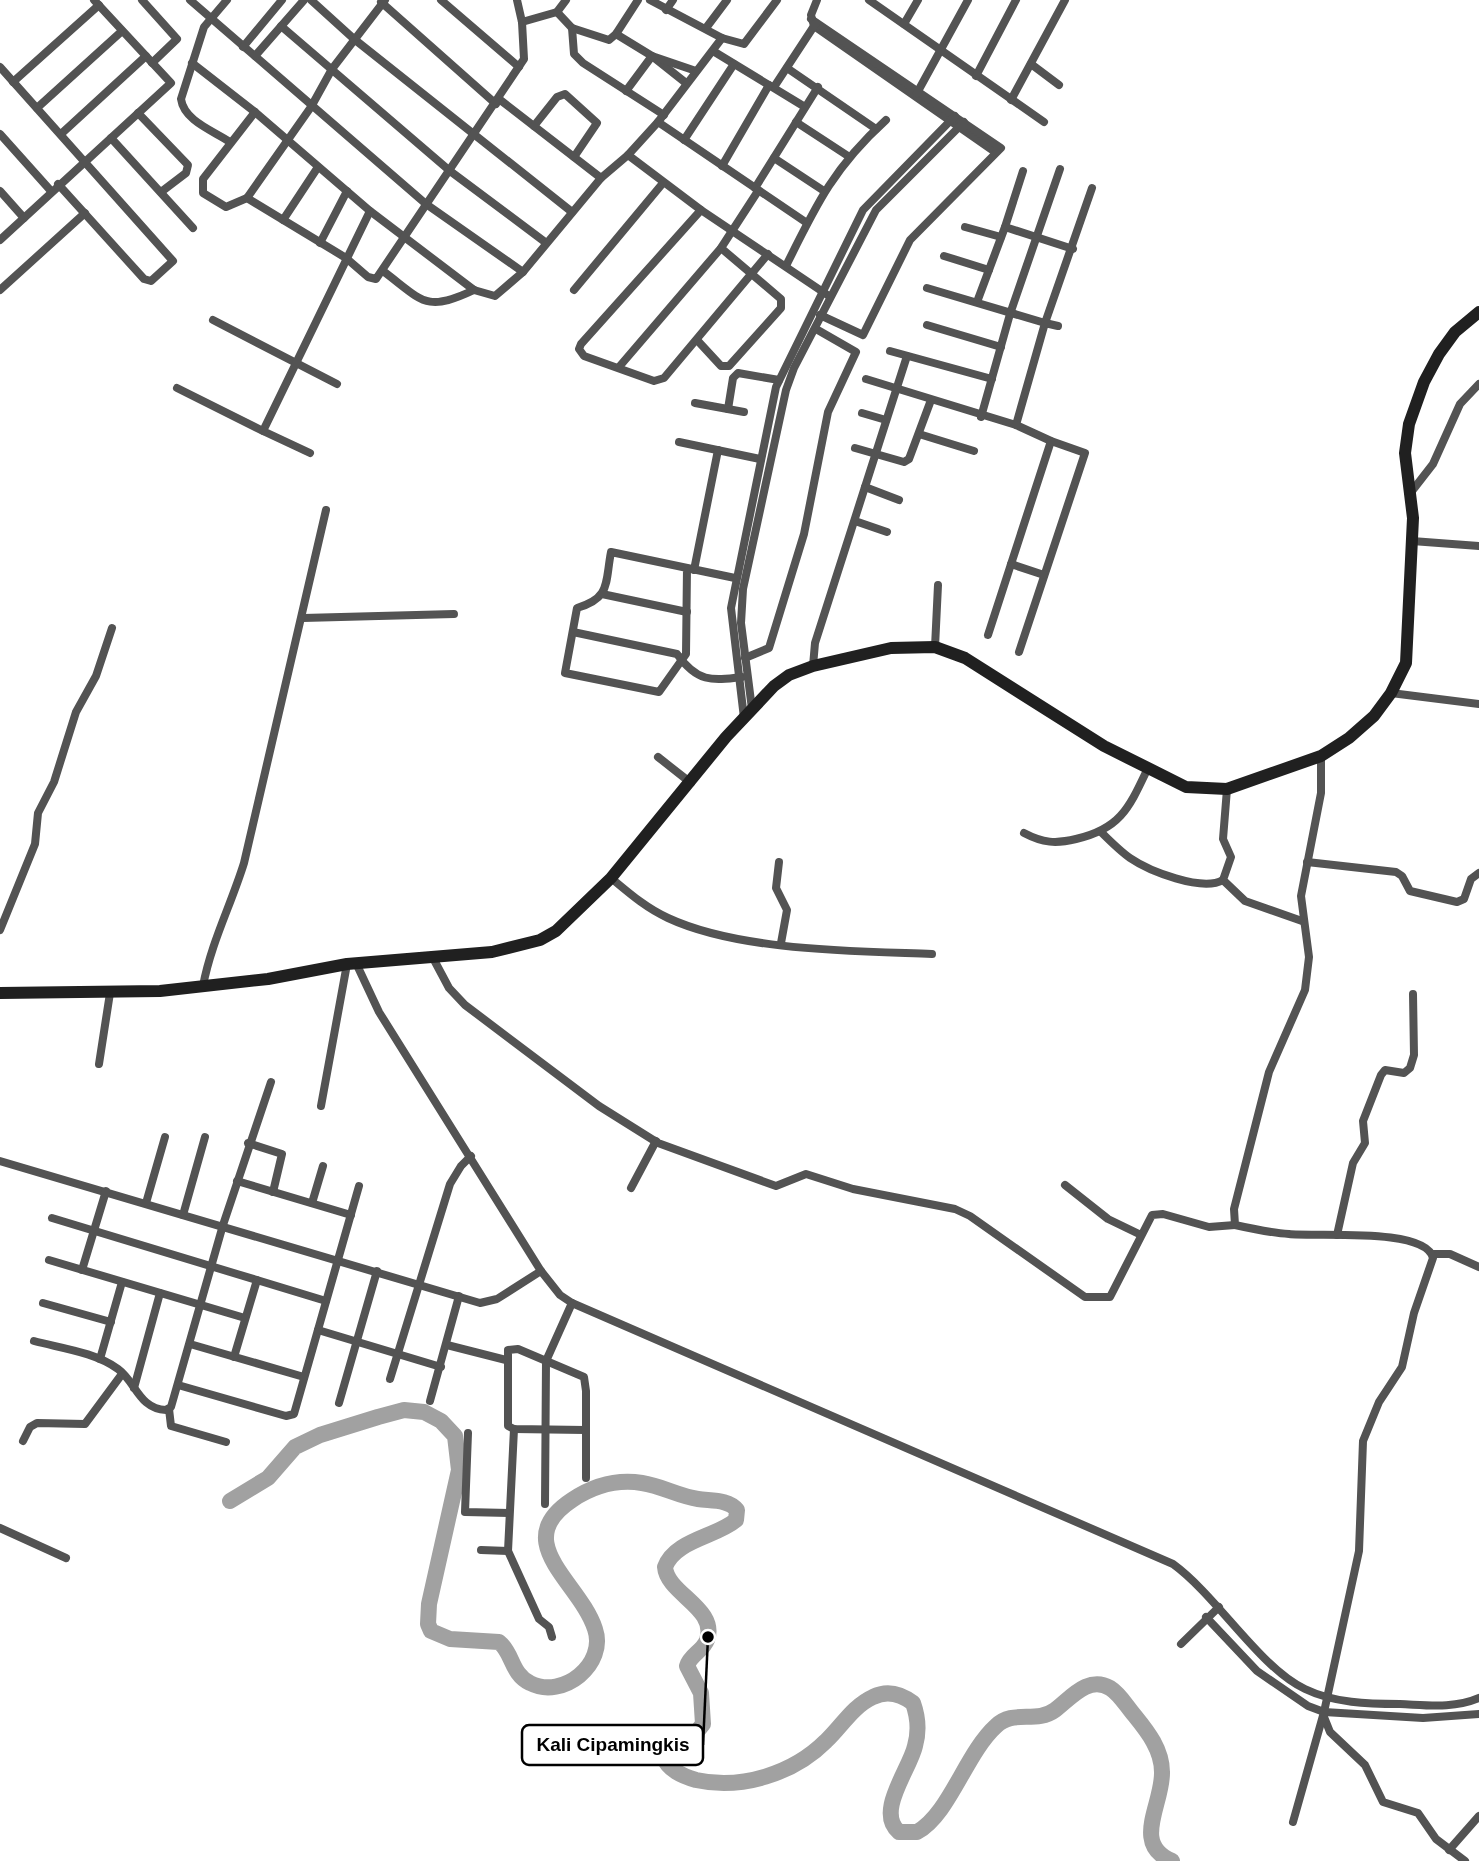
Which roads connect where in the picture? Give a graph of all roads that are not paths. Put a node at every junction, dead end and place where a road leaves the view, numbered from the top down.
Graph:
1 (142, 0) edge
2 (190, 0) edge
3 (228, 0) edge
4 (282, 0) edge
5 (304, 0) edge
6 (311, 0) edge
7 (441, 0) edge
8 (517, 0) edge
9 (566, 0) edge
10 (638, 0) edge
11 (650, 0) edge
12 (673, 0) edge
13 (727, 0) edge
14 (777, 0) edge
15 (817, 0) edge
16 (869, 0) edge
17 (918, 0) edge
18 (968, 0) edge
19 (1016, 0) edge
20 (1065, 0) edge
21 (382, 1) edge
22 (96, 3) edge
23 (666, 10) junction
24 (557, 12) junction
25 (210, 18) junction
26 (522, 22) junction
27 (814, 22) junction
28 (904, 24) junction
29 (281, 26) junction
30 (572, 28) junction
31 (706, 28) junction
32 (122, 31) junction
33 (616, 34) junction
34 (723, 38) junction
35 (354, 39) junction
36 (243, 47) junction
37 (713, 51) junction
38 (941, 51) junction
39 (255, 56) junction
40 (652, 56) junction
41 (149, 60) junction
42 (192, 63) junction
43 (734, 64) junction
44 (1031, 64) junction
45 (0, 67) edge
46 (519, 67) junction
47 (787, 68) junction
48 (331, 69) junction
49 (696, 71) junction
50 (976, 76) junction
51 (13, 82) junction
52 (686, 83) junction
53 (1059, 85) dead end
54 (771, 86) junction
55 (818, 87) junction
56 (626, 91) junction
57 (916, 94) junction
58 (1011, 100) junction
59 (497, 102) junction
60 (311, 107) junction
61 (805, 107) junction
62 (37, 108) junction
63 (255, 112) junction
64 (138, 113) junction
65 (661, 119) junction
66 (887, 120) dead end
67 (796, 122) junction
68 (957, 122) junction
69 (1044, 122) dead end
70 (534, 126) junction
71 (876, 129) junction
72 (476, 132) junction
73 (0, 134) edge
74 (61, 134) junction
75 (111, 138) junction
76 (285, 140) junction
77 (684, 141) junction
78 (230, 142) junction
79 (628, 155) junction
80 (848, 156) junction
81 (574, 157) junction
82 (774, 158) junction
83 (85, 160) junction
84 (722, 166) junction
85 (318, 167) junction
86 (1060, 169) dead end
87 (450, 171) junction
88 (1023, 171) dead end
89 (601, 178) junction
90 (663, 183) junction
91 (58, 184) junction
92 (1092, 188) dead end
93 (756, 190) junction
94 (0, 191) edge
95 (51, 191) junction
96 (347, 191) junction
97 (824, 191) junction
98 (161, 192) junction
99 (247, 198) junction
100 (426, 204) junction
101 (701, 210) junction
102 (370, 211) junction
103 (572, 212) junction
104 (85, 213) junction
105 (24, 218) junction
106 (284, 220) junction
107 (807, 223) junction
108 (965, 227) dead end
109 (1005, 227) junction
110 (193, 228) dead end
111 (731, 230) junction
112 (405, 235) junction
113 (1038, 236) junction
114 (1001, 237) junction
115 (0, 240) edge
116 (545, 242) junction
117 (320, 243) junction
118 (721, 248) junction
119 (1073, 249) junction
120 (768, 254) junction
121 (944, 256) dead end
122 (346, 258) junction
123 (786, 266) junction
124 (989, 270) junction
125 (383, 271) junction
126 (523, 272) junction
127 (752, 275) junction
128 (927, 288) dead end
129 (574, 289) dead end
130 (0, 290) edge
131 (474, 290) junction
132 (825, 294) junction
133 (833, 298) junction
134 (977, 302) junction
135 (814, 312) junction
136 (1479, 312) edge
137 (1010, 314) junction
138 (823, 317) junction
139 (213, 320) dead end
140 (1045, 323) junction
141 (927, 325) dead end
142 (1058, 326) dead end
143 (816, 330) junction
144 (697, 340) junction
145 (1001, 347) junction
146 (890, 351) dead end
147 (907, 356) junction
148 (296, 362) junction
149 (619, 368) junction
150 (866, 379) dead end
151 (992, 379) junction
152 (779, 380) junction
153 (337, 384) dead end
154 (1479, 384) edge
155 (177, 388) dead end
156 (896, 388) junction
157 (931, 400) junction
158 (695, 403) dead end
159 (728, 409) junction
160 (744, 412) dead end
161 (862, 413) dead end
162 (981, 417) junction
163 (886, 420) junction
164 (1016, 425) junction
165 (263, 431) junction
166 (919, 434) junction
167 (1051, 441) junction
168 (679, 442) dead end
169 (855, 448) dead end
170 (718, 450) junction
171 (974, 452) dead end
172 (310, 453) dead end
173 (875, 454) junction
174 (760, 459) junction
175 (865, 487) junction
176 (1411, 487) junction
177 (899, 500) dead end
178 (326, 510) dead end
179 (855, 521) junction
180 (887, 532) dead end
181 (1412, 541) junction
182 (1479, 546) edge
183 (1011, 564) junction
184 (691, 569) junction
185 (1044, 575) junction
186 (735, 578) junction
187 (939, 585) dead end
188 (602, 594) junction
189 (687, 612) junction
190 (454, 614) dead end
191 (303, 618) junction
192 (112, 628) dead end
193 (573, 632) junction
194 (988, 635) dead end
195 (935, 642) junction
196 (1019, 652) dead end
197 (745, 658) junction
198 (682, 660) junction
199 (812, 662) junction
200 (737, 677) junction
201 (748, 677) junction
202 (1391, 693) junction
203 (1479, 704) edge
204 (748, 714) junction
205 (1321, 756) junction
206 (658, 757) dead end
207 (1147, 770) junction
208 (689, 781) junction
209 (1227, 789) junction
210 (1101, 832) junction
211 (1024, 834) dead end
212 (779, 862) dead end
213 (1307, 862) junction
214 (1479, 873) edge
215 (611, 878) junction
216 (1223, 880) junction
217 (1302, 921) junction
218 (0, 930) edge
219 (781, 943) junction
220 (932, 954) dead end
221 (433, 958) junction
222 (351, 964) junction
223 (204, 981) junction
224 (0, 993) edge
225 (110, 993) junction
226 (1413, 994) dead end
227 (99, 1064) dead end
228 (271, 1082) dead end
229 (321, 1106) dead end
230 (165, 1137) dead end
231 (205, 1137) dead end
232 (656, 1142) junction
233 (248, 1143) junction
234 (471, 1156) junction
235 (0, 1161) edge
236 (323, 1166) dead end
237 (237, 1181) junction
238 (1065, 1185) dead end
239 (359, 1186) dead end
240 (631, 1188) dead end
241 (106, 1191) junction
242 (273, 1192) junction
243 (146, 1203) junction
244 (312, 1203) junction
245 (183, 1215) junction
246 (351, 1215) junction
247 (52, 1218) dead end
248 (223, 1225) junction
249 (1235, 1225) junction
250 (94, 1230) junction
251 (1139, 1234) junction
252 (1337, 1235) junction
253 (1433, 1254) junction
254 (49, 1260) dead end
255 (338, 1260) junction
256 (211, 1266) junction
257 (1479, 1267) edge
258 (82, 1270) junction
259 (377, 1271) junction
260 (541, 1271) junction
261 (257, 1280) junction
262 (122, 1282) junction
263 (420, 1284) junction
264 (160, 1293) junction
265 (459, 1296) junction
266 (326, 1301) junction
267 (43, 1303) dead end
268 (572, 1303) junction
269 (201, 1305) junction
270 (245, 1318) junction
271 (111, 1322) junction
272 (318, 1330) junction
273 (34, 1341) dead end
274 (357, 1342) junction
275 (190, 1344) junction
276 (447, 1345) junction
277 (398, 1354) junction
278 (233, 1357) junction
279 (100, 1359) junction
280 (506, 1360) junction
281 (546, 1361) junction
282 (441, 1367) junction
283 (122, 1374) junction
284 (304, 1377) junction
285 (390, 1379) dead end
286 (178, 1385) junction
287 (134, 1388) junction
288 (430, 1401) dead end
289 (339, 1403) dead end
290 (169, 1409) junction
291 (514, 1429) junction
292 (544, 1429) junction
293 (585, 1430) junction
294 (468, 1433) dead end
295 (23, 1441) dead end
296 (226, 1442) dead end
297 (586, 1478) dead end
298 (545, 1504) dead end
299 (509, 1513) junction
300 (0, 1528) edge
301 (481, 1550) dead end
302 (508, 1551) junction
303 (66, 1558) dead end
304 (1219, 1607) junction
305 (1206, 1617) junction
306 (552, 1637) dead end
307 (1181, 1643) dead end
308 (1268, 1660) junction
309 (1256, 1671) junction
310 (1327, 1698) junction
311 (1479, 1698) edge
312 (1377, 1704) junction
313 (1324, 1713) junction
314 (1479, 1714) edge
315 (1374, 1715) junction
316 (1479, 1816) edge
317 (1293, 1822) dead end
318 (1449, 1850) junction
319 (1465, 1861) edge

1 - 41 street
2 - 25 street
3 - 25 street
4 - 36 street
5 - 29 street
6 - 35 street
7 - 46 street
8 - 26 street
9 - 24 street
10 - 33 street
11 - 23 street
12 - 23 street
13 - 31 street
14 - 34 street
15 - 27 street
16 - 28 street
17 - 28 street
18 - 38 street
19 - 50 street
20 - 44 street
21 - 35 street
21 - 59 street
22 - 32 street
22 - 51 street
23 - 31 street
24 - 26 street
24 - 30 street
25 - 36 street
25 - 42 street
26 - 46 street
27 - 47 street
27 - 57 street
28 - 38 street
29 - 39 street
29 - 48 street
30 - 33 street
30 - 56 street
31 - 34 street
32 - 41 street
32 - 62 street
33 - 40 street
34 - 37 street
35 - 48 street
35 - 72 street
36 - 39 street
37 - 43 street
37 - 49 street
38 - 50 street
38 - 57 street
39 - 60 street
40 - 49 street
40 - 52 street
40 - 56 street
41 - 64 street
41 - 74 street
42 - 63 street
42 - 78 street
43 - 54 street
43 - 77 street
44 - 53 street
44 - 58 street
45 - 51 street
46 - 59 street
47 - 54 street
47 - 55 street
48 - 60 street
48 - 87 street
49 - 52 street
50 - 58 street
51 - 62 street
52 - 65 street
54 - 61 street
54 - 84 street
55 - 61 street
55 - 71 street
56 - 65 street
57 - 68 street
58 - 69 street
59 - 70 street
59 - 72 street
60 - 76 street
60 - 100 street
61 - 67 street
62 - 74 street
63 - 76 street
63 - 78 street
64 - 75 street
64 - 98 street
65 - 77 street
65 - 79 street
66 - 71 street
67 - 80 street
67 - 82 street
68 - 132 street
68 - 133 street
68 - 138 street
70 - 81 street
70 - 81 street
71 - 80 street
72 - 87 street
72 - 103 street
73 - 95 street
74 - 83 street
75 - 83 street
75 - 98 street
76 - 85 street
76 - 99 street
77 - 84 street
78 - 99 street
79 - 89 street
79 - 90 street
80 - 97 street
81 - 89 street
82 - 93 street
82 - 97 street
83 - 91 street
83 - 104 street
84 - 93 street
85 - 96 street
85 - 106 street
86 - 113 street
87 - 100 street
87 - 116 street
88 - 109 street
89 - 103 street
90 - 101 street
90 - 129 street
91 - 95 street
91 - 104 street
92 - 119 street
93 - 107 street
93 - 111 street
94 - 105 street
95 - 105 street
96 - 102 street
96 - 117 street
97 - 107 street
98 - 110 street
99 - 106 street
100 - 112 street
100 - 126 street
101 - 111 street
101 - 149 street
102 - 112 street
102 - 122 street
103 - 116 street
104 - 130 street
105 - 115 street
106 - 117 street
107 - 123 street
108 - 114 street
109 - 113 street
109 - 114 street
111 - 118 street
111 - 120 street
112 - 125 street
112 - 131 street
113 - 119 street
113 - 137 street
114 - 124 street
116 - 126 street
117 - 122 street
118 - 127 street
118 - 149 street
119 - 140 street
120 - 123 street
120 - 127 street
121 - 124 street
122 - 125 street
122 - 148 street
123 - 132 street
124 - 134 street
125 - 131 street
126 - 131 street
127 - 144 street
127 - 144 street
128 - 134 street
132 - 133 street
132 - 135 street
133 - 138 street
134 - 137 street
135 - 138 street
135 - 152 street
136 - 176 street
137 - 140 street
137 - 145 street
138 - 143 street
139 - 148 street
140 - 142 street
140 - 164 street
141 - 145 street
143 - 197 street
143 - 197 street
144 - 149 street
145 - 151 street
146 - 147 street
147 - 151 street
147 - 156 street
148 - 153 street
148 - 165 street
150 - 156 street
151 - 162 street
152 - 159 street
152 - 174 street
154 - 176 street
155 - 165 street
156 - 157 street
156 - 163 street
157 - 162 street
157 - 166 street
158 - 159 street
159 - 160 street
161 - 163 street
162 - 164 street
163 - 173 street
164 - 167 street
165 - 172 street
166 - 171 street
166 - 173 street
167 - 183 street
167 - 185 street
168 - 170 street
169 - 173 street
170 - 174 street
170 - 184 street
173 - 175 street
174 - 186 street
175 - 177 street
175 - 179 street
176 - 181 street
178 - 191 street
179 - 180 street
179 - 199 street
181 - 182 street
181 - 202 street
183 - 185 street
183 - 194 street
184 - 186 street
184 - 188 street
184 - 189 street
185 - 196 street
186 - 200 street
187 - 195 street
188 - 189 street
188 - 193 street
189 - 198 street
190 - 191 street
191 - 223 street
192 - 218 street
193 - 198 street
193 - 198 street
195 - 199 street
195 - 207 street
197 - 201 street
198 - 200 street
199 - 204 street
200 - 201 street
200 - 204 street
201 - 204 street
202 - 203 street
202 - 205 street
204 - 208 street
205 - 209 street
205 - 213 street
206 - 208 street
207 - 209 street
207 - 210 street
208 - 215 street
209 - 216 street
210 - 211 street
210 - 216 street
212 - 219 street
213 - 214 street
213 - 217 street
215 - 219 street
215 - 221 street
216 - 217 street
217 - 249 street
219 - 220 street
221 - 222 street
221 - 232 street
222 - 223 street
222 - 229 street
222 - 234 street
223 - 225 street
224 - 225 street
225 - 227 street
226 - 252 street
228 - 233 street
230 - 243 street
231 - 245 street
232 - 240 street
232 - 251 street
233 - 237 street
233 - 242 street
234 - 260 street
234 - 263 street
235 - 241 street
236 - 244 street
237 - 242 street
237 - 248 street
238 - 251 street
239 - 246 street
241 - 243 street
241 - 250 street
242 - 244 street
243 - 245 street
244 - 246 street
245 - 248 street
246 - 255 street
247 - 250 street
248 - 255 street
248 - 256 street
249 - 251 street
249 - 252 street
250 - 256 street
250 - 258 street
252 - 253 street
253 - 257 street
253 - 310 street
254 - 258 street
255 - 259 street
255 - 266 street
256 - 261 street
256 - 269 street
258 - 262 street
259 - 263 street
259 - 274 street
260 - 265 street
260 - 268 street
261 - 266 street
261 - 270 street
262 - 264 street
262 - 271 street
263 - 265 street
263 - 277 street
264 - 269 street
264 - 287 street
265 - 276 street
266 - 272 street
267 - 271 street
268 - 281 street
268 - 304 street
269 - 270 street
269 - 275 street
270 - 278 street
271 - 279 street
272 - 274 street
272 - 284 street
273 - 279 street
274 - 277 street
274 - 289 street
275 - 278 street
275 - 286 street
276 - 280 street
276 - 282 street
277 - 282 street
277 - 285 street
278 - 284 street
279 - 283 street
280 - 281 street
280 - 291 street
281 - 292 street
281 - 293 street
282 - 288 street
283 - 287 street
283 - 295 street
284 - 286 street
286 - 290 street
287 - 290 street
290 - 296 street
291 - 292 street
291 - 299 street
292 - 293 street
292 - 298 street
293 - 297 street
294 - 299 street
299 - 302 street
300 - 303 street
301 - 302 street
302 - 306 street
304 - 305 street
304 - 308 street
305 - 307 street
305 - 309 street
308 - 309 street
308 - 310 street
309 - 313 street
310 - 312 street
310 - 313 street
311 - 312 street
312 - 315 street
313 - 315 street
313 - 317 street
313 - 318 street
314 - 315 street
316 - 318 street
318 - 319 street

